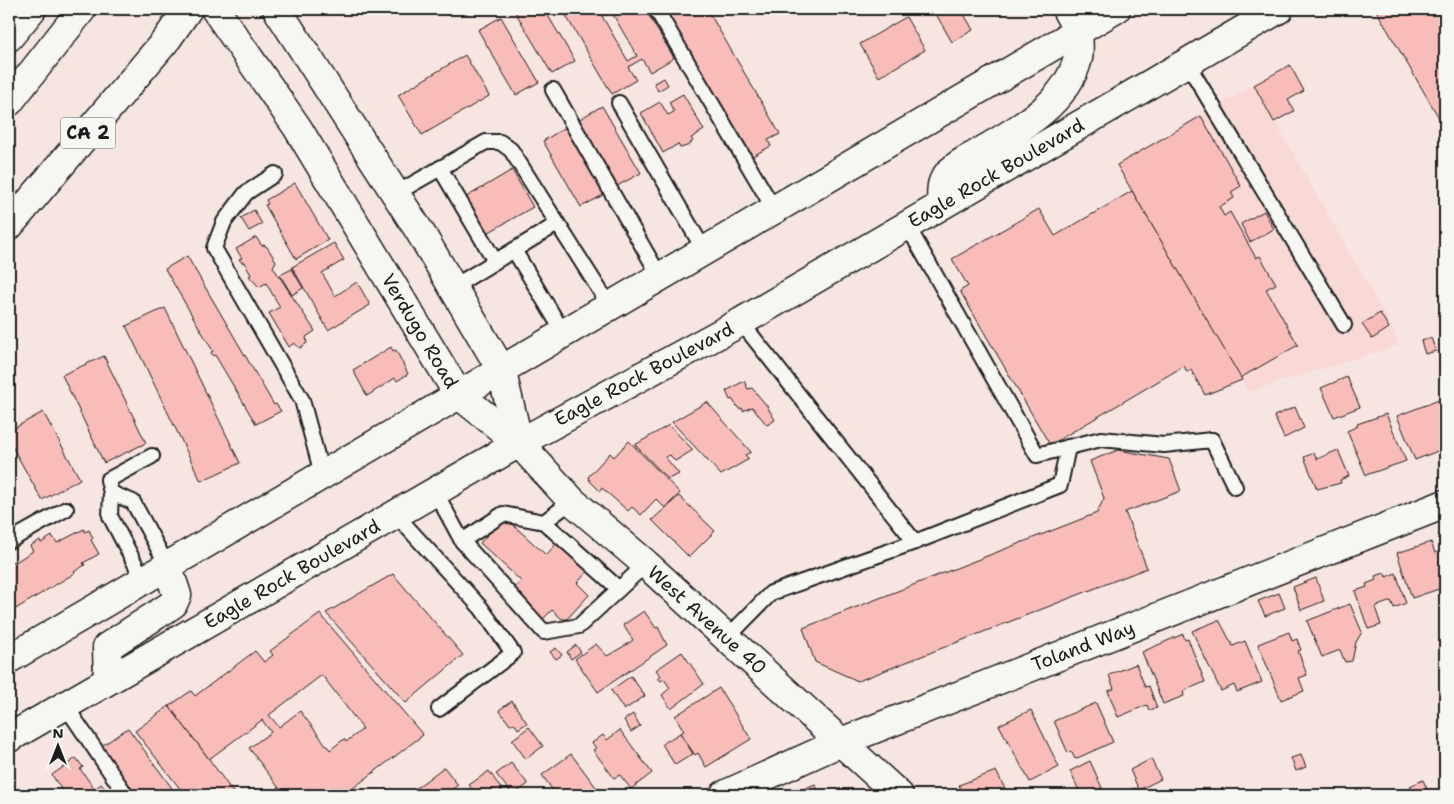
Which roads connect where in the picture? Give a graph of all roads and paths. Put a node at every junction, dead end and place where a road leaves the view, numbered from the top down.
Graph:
1 (32, 9) edge
2 (82, 9) edge
3 (188, 9) edge
4 (215, 9) edge
5 (277, 9) edge
6 (656, 9) edge
7 (1116, 9) edge
8 (1279, 9) edge
9 (1072, 20) edge
10 (9, 37) edge
11 (1187, 62) junction
12 (553, 90) dead end
13 (9, 102) edge
14 (620, 103) dead end
15 (440, 168) junction
16 (275, 174) dead end
17 (396, 194) junction
18 (941, 205) junction
19 (774, 208) junction
20 (557, 224) junction
21 (907, 225) junction
22 (9, 226) edge
23 (514, 250) junction
24 (704, 250) junction
25 (495, 261) junction
26 (659, 275) junction
27 (453, 287) junction
28 (609, 305) junction
29 (741, 322) junction
30 (1344, 325) dead end
31 (563, 332) junction
32 (501, 369) junction
33 (458, 394) junction
34 (519, 443) junction
35 (1068, 447) junction
36 (152, 456) dead end
37 (322, 474) junction
38 (1235, 487) dead end
39 (436, 492) junction
40 (111, 493) junction
41 (572, 501) junction
42 (1445, 504) edge
43 (66, 509) dead end
44 (396, 515) junction
45 (544, 522) junction
46 (9, 541) edge
47 (462, 541) junction
48 (915, 542) junction
49 (646, 564) junction
50 (167, 565) junction
51 (143, 579) junction
52 (619, 589) junction
53 (727, 638) junction
54 (9, 660) edge
55 (108, 680) junction
56 (64, 704) junction
57 (439, 709) dead end
58 (9, 738) edge
59 (840, 742) junction
60 (126, 795) edge
61 (724, 795) edge
62 (899, 795) edge

1 - 10 main road
2 - 13 main road
3 - 22 main road, CA 2
4 - 33 main road, Verdugo Road
5 - 17 main road
6 - 19 lane
7 - 9 main road
8 - 11 main road, Eagle Rock Boulevard
9 - 18 main road
9 - 19 main road
11 - 18 main road, Eagle Rock Boulevard
11 - 30 lane
12 - 26 lane
14 - 24 lane
15 - 17 lane
15 - 20 lane
15 - 25 lane
16 - 37 lane
17 - 27 main road
18 - 21 main road, Eagle Rock Boulevard
19 - 24 main road
20 - 23 lane
20 - 28 lane
21 - 29 main road, Eagle Rock Boulevard
21 - 35 lane
23 - 25 lane
23 - 31 lane
24 - 26 main road
25 - 27 lane
26 - 28 main road
27 - 32 main road
28 - 31 main road
29 - 34 main road, Eagle Rock Boulevard
29 - 48 lane
31 - 32 main road
32 - 33 main road
32 - 34 main road
33 - 34 main road, Verdugo Road
33 - 37 main road
34 - 39 main road, Eagle Rock Boulevard
34 - 41 main road, West Avenue 40
35 - 38 lane
35 - 48 lane
36 - 40 lane
37 - 50 main road
39 - 44 main road, Eagle Rock Boulevard
39 - 47 lane
40 - 50 lane
40 - 51 lane
41 - 45 lane
41 - 49 main road, West Avenue 40
42 - 59 main road, Toland Way
43 - 46 lane
44 - 55 main road, Eagle Rock Boulevard
44 - 57 lane
45 - 47 lane
45 - 52 lane
47 - 52 lane
48 - 53 lane
49 - 52 lane
49 - 53 main road, West Avenue 40
50 - 51 main road
50 - 55 main road
51 - 54 main road
53 - 59 main road, West Avenue 40
55 - 56 main road, Eagle Rock Boulevard
56 - 58 main road, Eagle Rock Boulevard
56 - 60 lane
59 - 61 main road, Toland Way
59 - 62 main road, West Avenue 40

